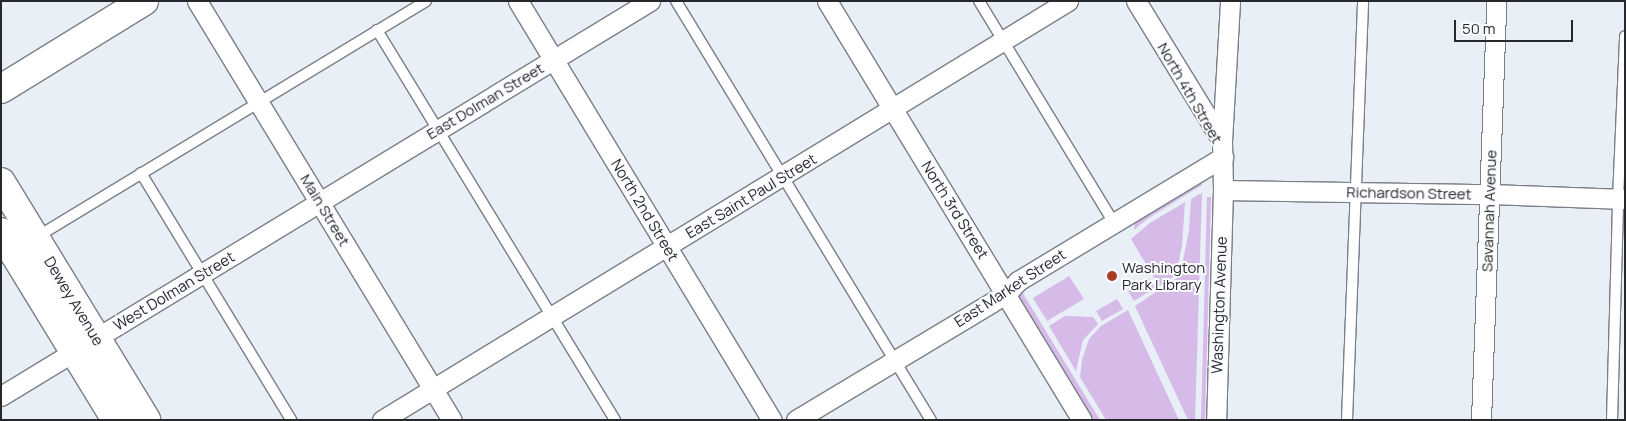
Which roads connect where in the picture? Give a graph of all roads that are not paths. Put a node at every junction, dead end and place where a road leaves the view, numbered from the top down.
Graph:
1 (144, 1) edge
2 (197, 1) edge
3 (426, 1) edge
4 (518, 1) edge
5 (650, 1) edge
6 (676, 1) edge
7 (828, 1) edge
8 (979, 1) edge
9 (1068, 1) edge
10 (1136, 1) edge
11 (1230, 1) edge
12 (1363, 1) edge
13 (1496, 1) edge
14 (377, 30) junction
15 (1625, 36) edge
16 (1003, 42) junction
17 (553, 60) junction
18 (1, 89) edge
19 (259, 102) junction
20 (894, 109) junction
21 (438, 130) junction
22 (1222, 149) junction
23 (141, 173) junction
24 (784, 176) junction
25 (1, 182) edge
26 (1223, 190) junction
27 (1357, 192) junction
28 (1490, 194) junction
29 (1621, 199) edge
30 (320, 202) junction
31 (1114, 223) junction
32 (13, 245) edge
33 (667, 247) junction
34 (203, 274) junction
35 (1006, 294) junction
36 (552, 316) junction
37 (85, 345) junction
38 (896, 360) junction
39 (433, 389) junction
40 (1, 396) edge
41 (116, 420) edge
42 (146, 420) edge
43 (291, 420) edge
44 (382, 420) edge
45 (452, 420) edge
46 (615, 420) edge
47 (772, 420) edge
48 (796, 420) edge
49 (931, 420) edge
50 (1082, 420) edge
51 (1216, 420) edge
52 (1347, 420) edge
53 (1481, 420) edge
54 (1612, 420) edge

1 - 18 street
2 - 19 street, Main Street
3 - 14 lane
4 - 17 street, North 2nd Street
5 - 17 street, East Dolman Street
6 - 24 lane
7 - 20 street, North 3rd Street
8 - 16 lane
9 - 16 street, East Saint Paul Street
10 - 22 street, North 4th Street
11 - 22 street
12 - 27 lane
13 - 28 street, Savannah Avenue
14 - 19 lane
14 - 21 lane
15 - 29 lane
16 - 20 street, East Saint Paul Street
16 - 31 lane
17 - 21 street, East Dolman Street
17 - 33 street, North 2nd Street
19 - 23 lane
19 - 30 street, Main Street
20 - 24 street, East Saint Paul Street
20 - 35 street, North 3rd Street
21 - 30 street, East Dolman Street
21 - 36 lane
22 - 26 street, North 4th Street
22 - 31 street, East Market Street
23 - 32 lane
23 - 34 lane
24 - 33 street, East Saint Paul Street
24 - 38 lane
25 - 32 street, Dewey Avenue
26 - 27 street, Richardson Street
26 - 51 street, Washington Avenue
27 - 28 street, Richardson Street
27 - 52 lane
28 - 29 street, Richardson Street
28 - 53 street, Savannah Avenue
29 - 54 lane
30 - 34 street, West Dolman Street
30 - 39 street, Main Street
31 - 35 street, East Market Street
32 - 37 street, Dewey Avenue
33 - 36 street, East Saint Paul Street
33 - 47 street, North 2nd Street
34 - 37 street, West Dolman Street
34 - 43 lane
35 - 38 street, East Market Street
35 - 50 street, North 3rd Street
36 - 39 street, East Saint Paul Street
36 - 46 lane
37 - 40 street, West Dolman Street
37 - 41 street, Dewey Avenue
37 - 42 street, Dewey Avenue
38 - 48 street, East Market Street
38 - 49 lane
39 - 44 street, East Saint Paul Street
39 - 45 street, Main Street

